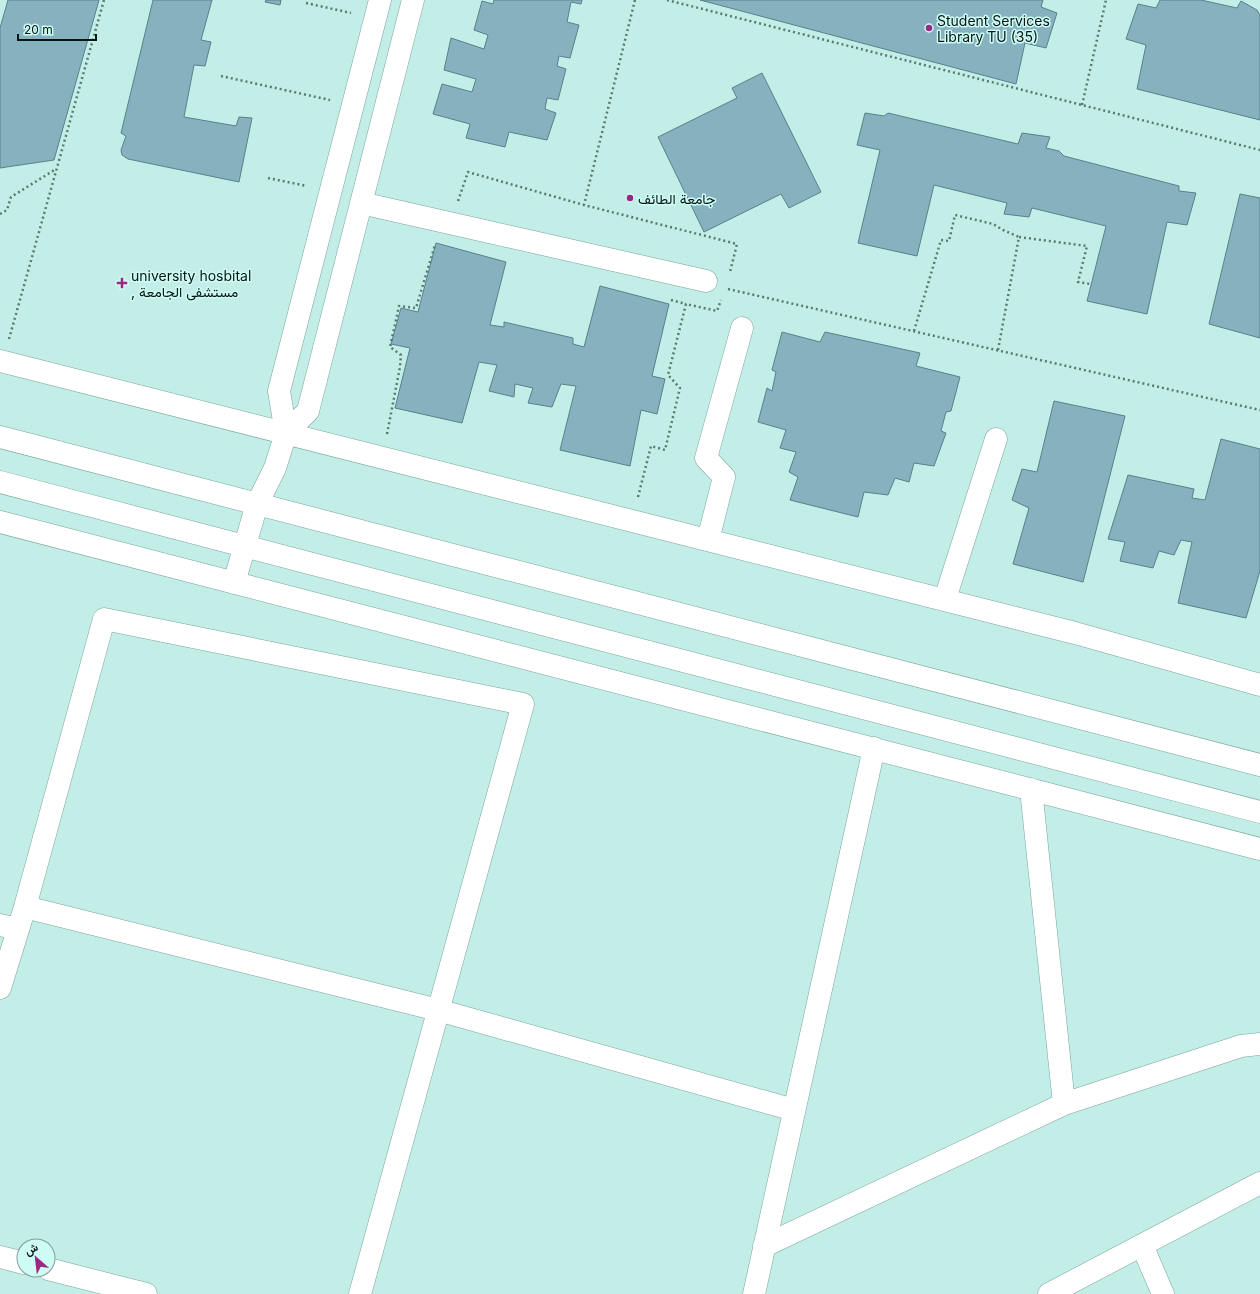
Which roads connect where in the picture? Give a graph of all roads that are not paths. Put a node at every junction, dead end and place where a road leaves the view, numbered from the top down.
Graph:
1 (380, 0) edge
2 (413, 0) edge
3 (361, 204) junction
4 (706, 281) dead end
5 (742, 328) dead end
6 (4, 352) edge
7 (286, 432) junction
8 (0, 437) edge
9 (996, 439) dead end
10 (0, 482) edge
11 (257, 504) junction
12 (0, 522) edge
13 (708, 540) junction
14 (245, 546) junction
15 (234, 583) junction
16 (945, 600) junction
17 (1260, 685) edge
18 (874, 748) junction
19 (1260, 765) edge
20 (1031, 789) junction
21 (1260, 812) edge
22 (1260, 849) edge
23 (25, 907) junction
24 (9, 927) edge
25 (2, 977) edge
26 (438, 1010) junction
27 (1260, 1044) edge
28 (1064, 1104) junction
29 (794, 1110) junction
30 (1260, 1183) edge
31 (1142, 1245) junction
32 (764, 1246) junction
33 (0, 1257) edge
34 (16, 1261) edge
35 (56, 1271) edge
36 (146, 1294) edge
37 (360, 1294) edge
38 (754, 1294) edge
39 (1049, 1294) edge
40 (1163, 1294) edge

1 - 7 street
2 - 3 street
3 - 4 street
3 - 7 street
5 - 13 street
6 - 7 street
7 - 11 street
7 - 13 street
8 - 11 street
9 - 16 street
10 - 14 street
11 - 14 street
11 - 19 street
12 - 15 street
13 - 16 street
14 - 15 street
14 - 21 street
15 - 18 street
16 - 17 street
18 - 20 street
18 - 29 street
20 - 22 street
20 - 28 street
23 - 24 street
23 - 26 street
23 - 26 street
24 - 25 street
26 - 29 street
26 - 37 street
27 - 28 street
28 - 32 street
29 - 32 street
30 - 31 street
31 - 39 street
31 - 40 street
32 - 38 street
33 - 34 street
35 - 36 street

